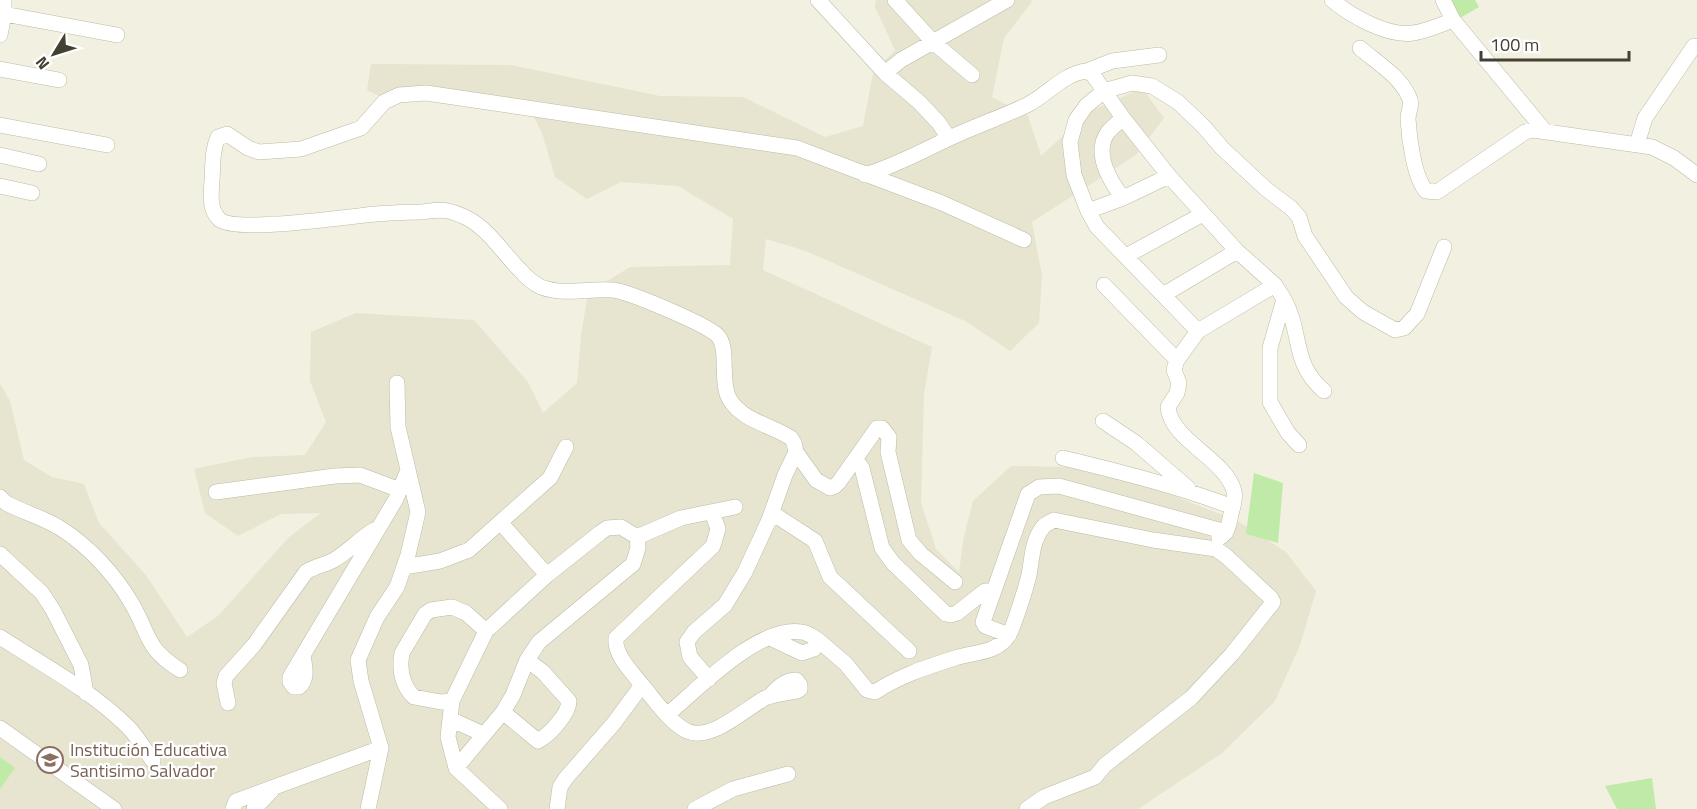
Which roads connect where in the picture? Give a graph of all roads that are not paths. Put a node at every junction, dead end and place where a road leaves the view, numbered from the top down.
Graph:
1 (818, 0) edge
2 (895, 0) edge
3 (1008, 0) edge
4 (1332, 0) edge
5 (1443, 0) edge
6 (4, 7) edge
7 (1453, 20) junction
8 (0, 35) edge
9 (117, 35) dead end
10 (933, 42) junction
11 (1694, 46) dead end
12 (1360, 48) dead end
13 (1159, 55) dead end
14 (0, 69) edge
15 (1087, 71) junction
16 (885, 73) junction
17 (972, 75) dead end
18 (59, 80) dead end
19 (1104, 91) junction
20 (1123, 118) junction
21 (0, 125) edge
22 (1544, 130) junction
23 (949, 138) junction
24 (1637, 144) junction
25 (107, 145) dead end
26 (0, 155) edge
27 (39, 164) dead end
28 (865, 175) junction
29 (1697, 175) edge
30 (1169, 176) junction
31 (0, 186) edge
32 (32, 194) dead end
33 (1123, 198) junction
34 (1088, 211) junction
35 (1203, 214) junction
36 (1024, 240) dead end
37 (1444, 248) dead end
38 (1238, 251) junction
39 (1126, 256) junction
40 (1104, 285) dead end
41 (1275, 285) junction
42 (1163, 295) junction
43 (1284, 299) junction
44 (1198, 331) junction
45 (1177, 360) junction
46 (397, 383) dead end
47 (1324, 391) dead end
48 (1103, 421) dead end
49 (1299, 445) dead end
50 (566, 447) dead end
51 (796, 452) junction
52 (1063, 458) dead end
53 (853, 462) junction
54 (408, 470) junction
55 (400, 490) junction
56 (216, 492) dead end
57 (1193, 492) junction
58 (0, 497) edge
59 (735, 507) dead end
60 (1233, 507) junction
61 (712, 512) junction
62 (772, 513) junction
63 (500, 522) junction
64 (377, 529) junction
65 (1226, 532) junction
66 (637, 537) junction
67 (1203, 547) junction
68 (0, 554) edge
69 (404, 567) junction
70 (547, 575) junction
71 (955, 582) dead end
72 (994, 591) junction
73 (486, 631) junction
74 (1009, 635) junction
75 (0, 637) edge
76 (909, 651) dead end
77 (303, 656) dead end
78 (527, 660) junction
79 (180, 670) dead end
80 (709, 679) junction
81 (642, 685) junction
82 (86, 693) junction
83 (771, 696) dead end
84 (452, 701) junction
85 (228, 703) dead end
86 (503, 712) junction
87 (668, 714) junction
88 (450, 719) junction
89 (0, 728) edge
90 (483, 734) junction
91 (381, 748) junction
92 (153, 761) dead end
93 (456, 768) junction
94 (788, 774) dead end
95 (275, 787) junction
96 (114, 809) edge
97 (232, 809) edge
98 (254, 809) edge
99 (368, 809) edge
100 (500, 809) edge
101 (557, 809) edge
102 (695, 809) edge
103 (1027, 809) edge

1 - 16 street
2 - 10 street
3 - 10 street
4 - 7 street
5 - 7 street
6 - 8 street
6 - 9 street
7 - 22 street
10 - 16 street
10 - 17 street
11 - 24 street
12 - 22 street
13 - 15 street
14 - 18 street
15 - 19 street
15 - 23 street
16 - 23 street
19 - 20 street
19 - 34 street
19 - 37 street
20 - 30 street
20 - 33 street
21 - 25 street
22 - 24 street
23 - 28 street
24 - 29 street
26 - 27 street
28 - 36 street
28 - 51 street
30 - 33 street
30 - 35 street
31 - 32 street
33 - 34 street
34 - 39 street
35 - 38 street
35 - 39 street
38 - 41 street
38 - 42 street
39 - 42 street
40 - 45 street
41 - 43 street
41 - 44 street
42 - 44 street
43 - 47 street
43 - 49 street
44 - 45 street
45 - 60 street
46 - 54 street
48 - 57 street
50 - 63 street
51 - 53 street
51 - 62 street
52 - 57 street
53 - 71 street
53 - 72 street
54 - 55 street
54 - 69 street
55 - 56 street
55 - 64 street
57 - 60 street
58 - 79 street
59 - 61 street
60 - 65 street
61 - 66 street
61 - 81 street
62 - 76 street
62 - 80 street
63 - 69 street
63 - 70 street
64 - 77 street
64 - 85 street
65 - 67 street
65 - 72 street
66 - 70 street
66 - 78 street
67 - 74 street
67 - 103 street
68 - 82 street
69 - 91 street
70 - 73 street
72 - 74 street
73 - 84 street
73 - 84 street
74 - 80 street
75 - 82 street
78 - 86 street
78 - 86 street
80 - 87 street
81 - 87 street
81 - 101 street
82 - 92 street
83 - 87 street
84 - 88 street
86 - 90 street
88 - 90 street
88 - 93 street
89 - 96 street
90 - 93 street
91 - 95 street
91 - 99 street
93 - 100 street
94 - 102 street
95 - 97 street
95 - 98 street

